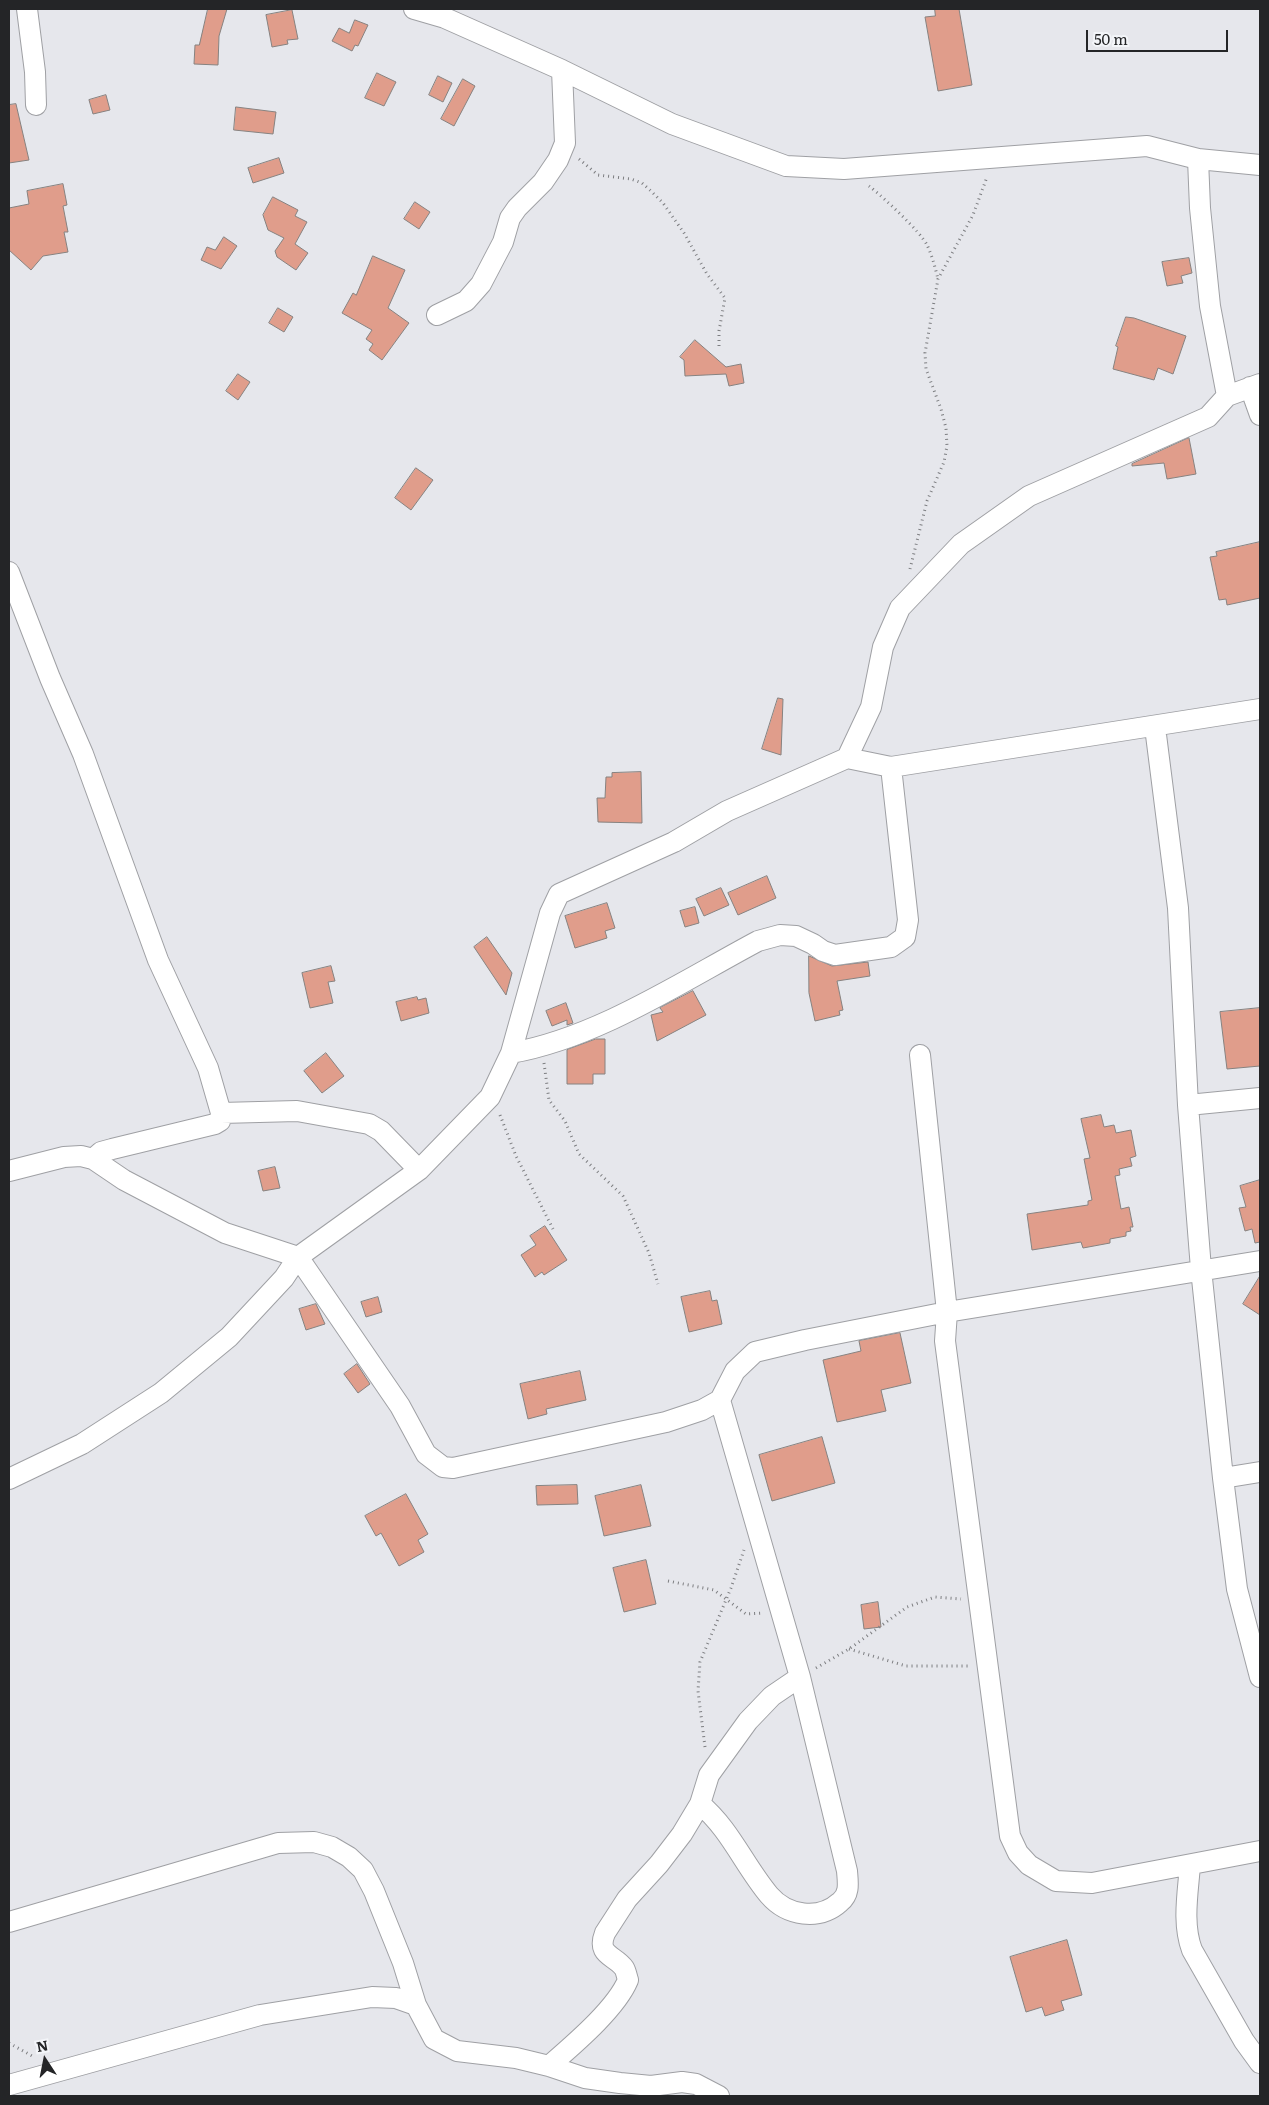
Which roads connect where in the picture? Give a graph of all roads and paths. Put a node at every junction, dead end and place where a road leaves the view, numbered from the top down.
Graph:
1 (27, 9) edge
2 (414, 9) edge
3 (562, 70) junction
4 (36, 105) dead end
5 (565, 143) junction
6 (994, 156) junction
7 (1198, 159) junction
8 (1260, 165) edge
9 (844, 169) junction
10 (938, 279) junction
11 (437, 315) dead end
12 (719, 347) dead end
13 (1255, 385) edge
14 (1227, 396) junction
15 (1260, 415) edge
16 (910, 570) dead end
17 (9, 572) edge
18 (1260, 709) edge
19 (1155, 727) junction
20 (847, 758) junction
21 (891, 767) junction
22 (541, 1048) junction
23 (511, 1053) junction
24 (920, 1055) dead end
25 (490, 1097) junction
26 (1260, 1098) edge
27 (1188, 1105) junction
28 (221, 1113) junction
29 (93, 1159) junction
30 (419, 1170) junction
31 (9, 1171) edge
32 (553, 1229) dead end
33 (298, 1257) junction
34 (1260, 1261) edge
35 (1201, 1269) junction
36 (658, 1284) dead end
37 (947, 1312) junction
38 (720, 1400) junction
39 (1260, 1472) edge
40 (1223, 1478) junction
41 (9, 1479) edge
42 (757, 1526) junction
43 (668, 1581) dead end
44 (727, 1597) junction
45 (980, 1599) junction
46 (781, 1610) junction
47 (848, 1649) junction
48 (988, 1666) junction
49 (1260, 1671) edge
50 (800, 1677) junction
51 (709, 1775) junction
52 (700, 1804) junction
53 (1260, 1851) edge
54 (1190, 1866) junction
55 (9, 1922) edge
56 (416, 2006) junction
57 (1260, 2063) edge
58 (549, 2066) junction
59 (9, 2085) edge
60 (719, 2096) edge

1 - 4 street
2 - 3 street
3 - 5 street
3 - 9 street
5 - 11 street
5 - 12 path
6 - 7 street
6 - 9 street
6 - 10 path
7 - 8 street
7 - 14 street
9 - 10 path
10 - 16 path
13 - 14 street
13 - 15 street
14 - 20 street
17 - 28 street
18 - 19 street
19 - 21 street
19 - 27 street
20 - 21 street
20 - 23 street
21 - 22 street
22 - 23 street
22 - 36 path
23 - 25 street
24 - 37 street
25 - 30 street
25 - 32 path
26 - 27 street
27 - 35 street
28 - 29 street
28 - 30 street
29 - 31 street
29 - 33 street
30 - 33 street
33 - 38 street
33 - 41 street
34 - 35 street
35 - 37 street
35 - 40 street
37 - 38 street
37 - 45 street
38 - 42 street
39 - 40 street
40 - 49 street
42 - 44 path
42 - 46 street
43 - 44 path
44 - 46 path
44 - 51 path
45 - 47 path
45 - 48 street
46 - 50 street
47 - 48 path
47 - 50 path
48 - 54 street
50 - 51 street
50 - 52 street
51 - 52 street
52 - 58 street
53 - 54 street
54 - 57 street
55 - 56 street
56 - 58 street
56 - 59 street
58 - 60 street

